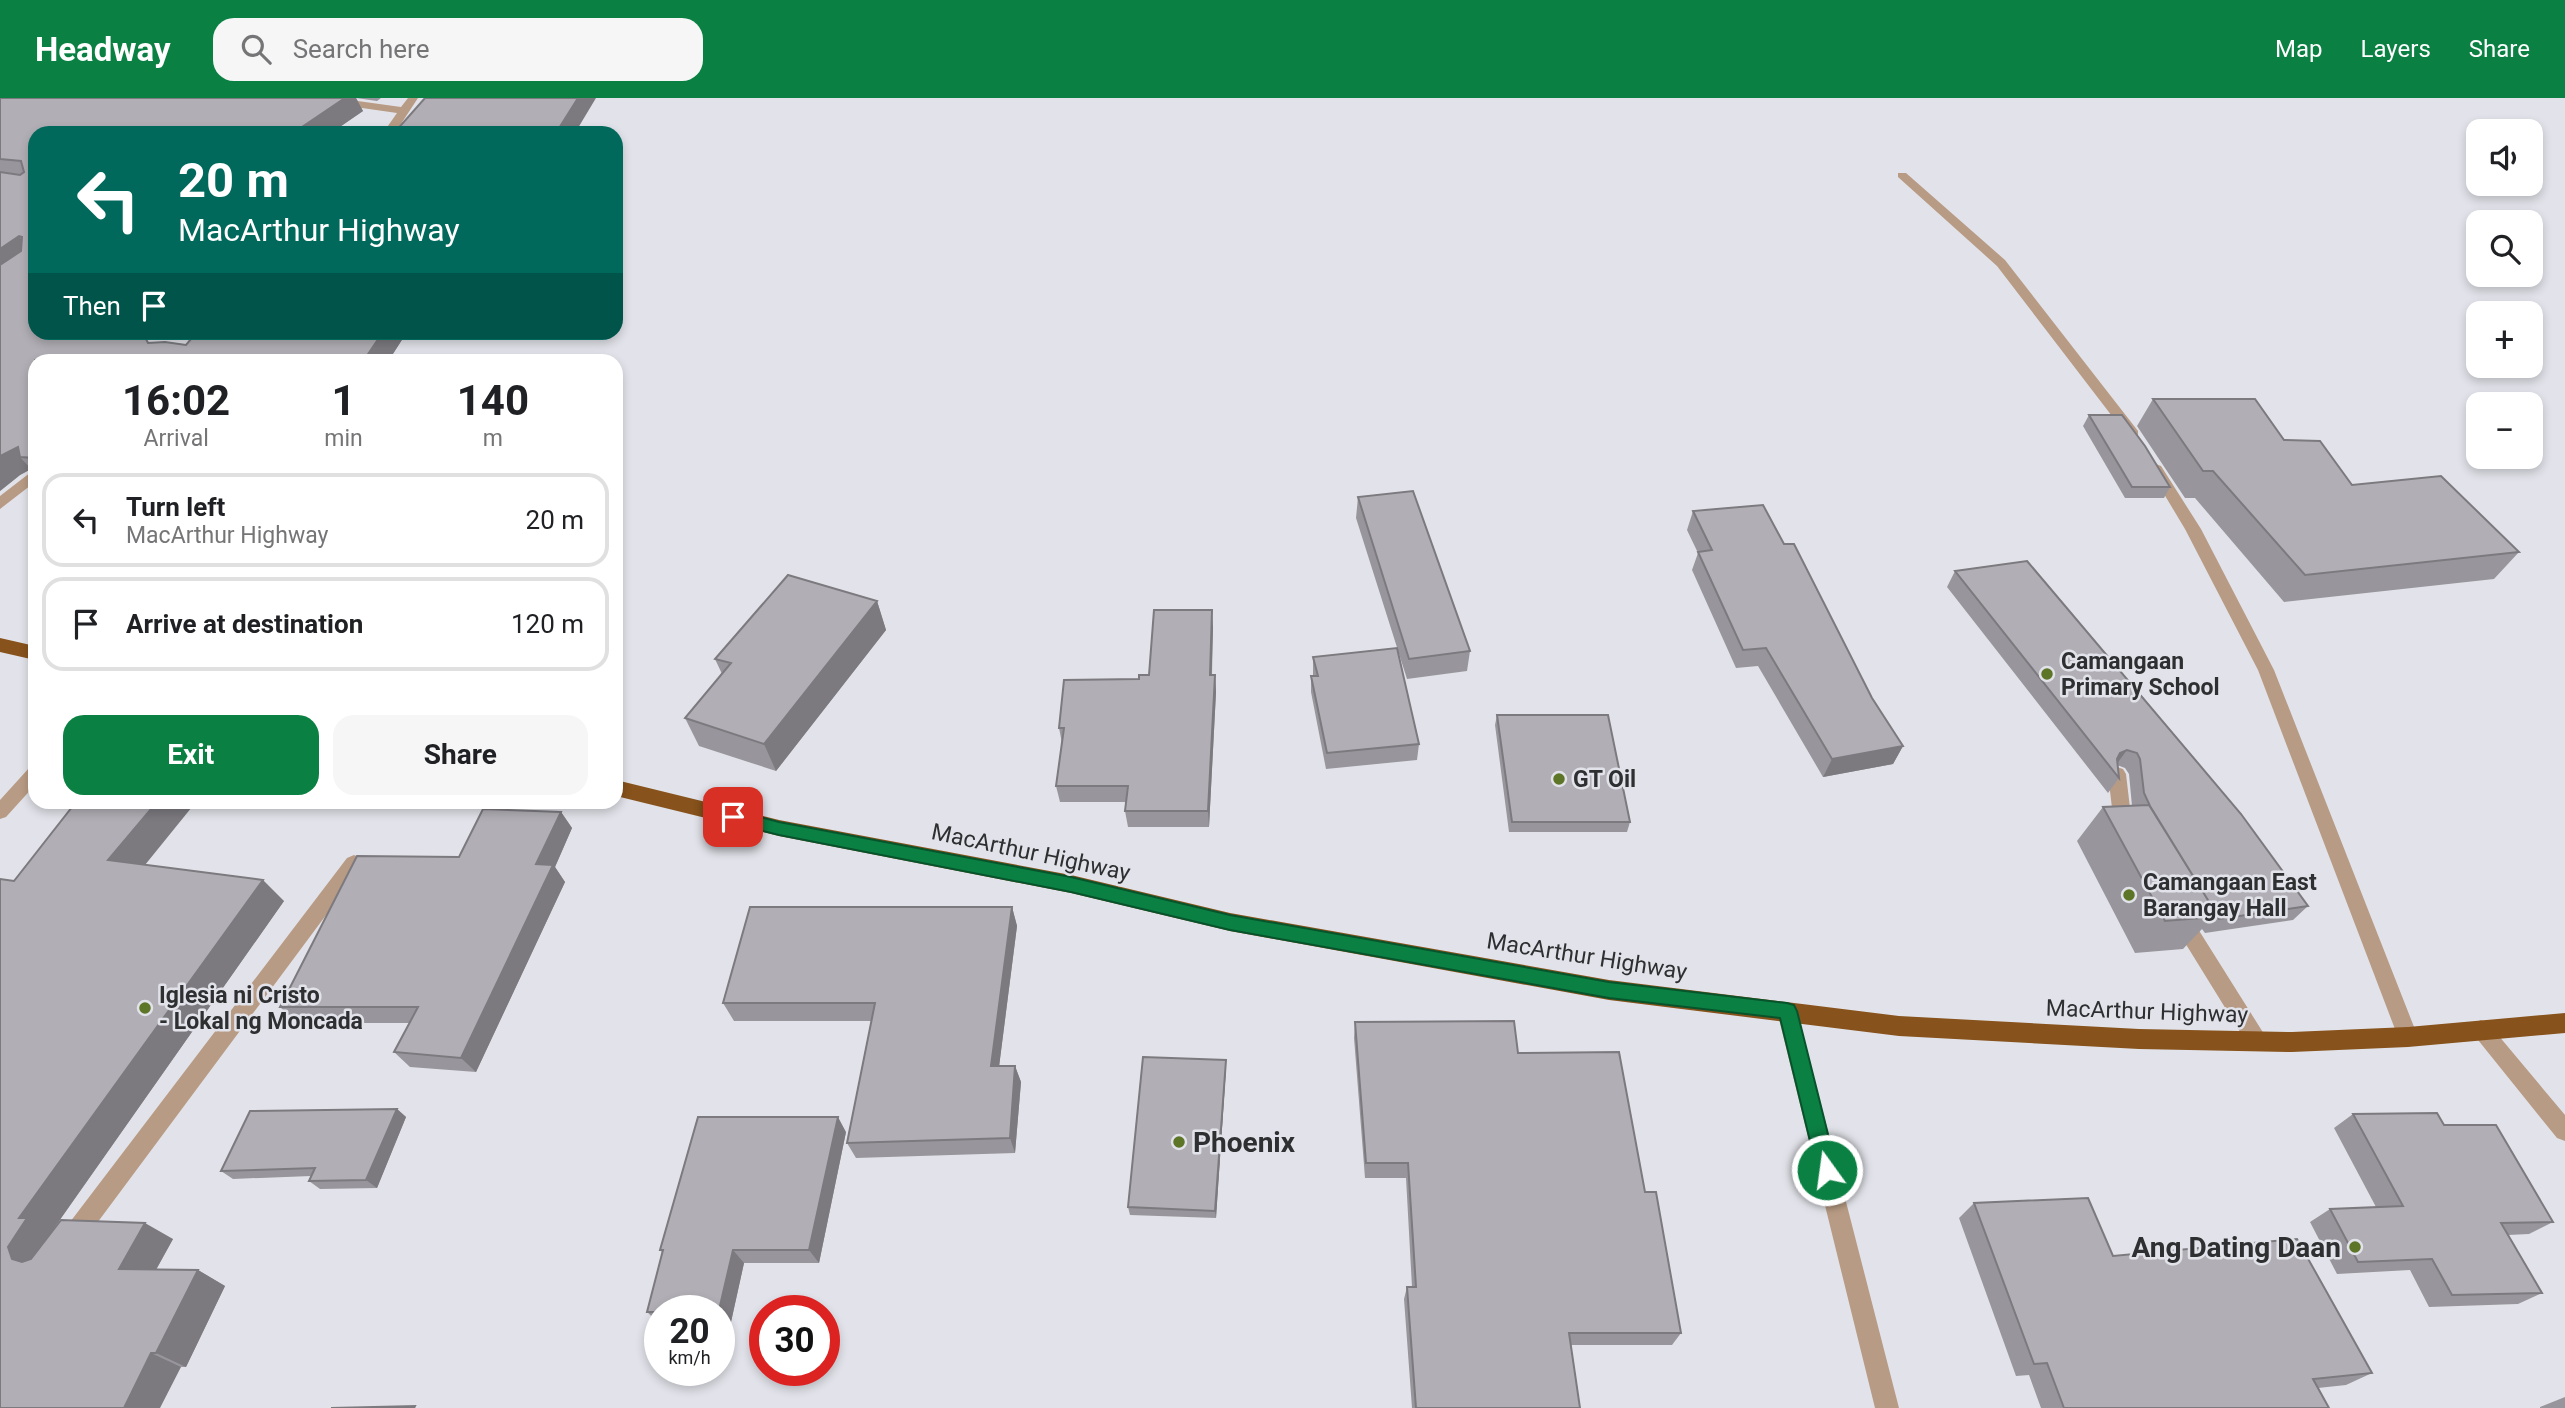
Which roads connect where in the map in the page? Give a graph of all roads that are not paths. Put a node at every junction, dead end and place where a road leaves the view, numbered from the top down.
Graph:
1 (313, 98) edge
2 (413, 98) edge
3 (404, 111) junction
4 (394, 126) edge
5 (1902, 175) dead end
6 (28, 480) edge
7 (0, 504) edge
8 (0, 645) edge
9 (28, 651) edge
10 (2118, 774) edge
11 (28, 781) edge
12 (623, 790) edge
13 (0, 812) edge
14 (2139, 848) edge
15 (354, 863) edge
16 (2174, 906) edge
17 (1787, 1011) junction
18 (2565, 1023) edge
19 (2481, 1029) junction
20 (2408, 1037) junction
21 (2257, 1041) junction
22 (2565, 1131) edge
23 (61, 1253) edge
24 (1887, 1408) edge

1 - 3 street
2 - 3 street
3 - 4 street
5 - 20 street
6 - 7 street
8 - 9 highway
10 - 14 street
11 - 13 street
12 - 17 highway, MacArthur Highway
15 - 23 street
16 - 21 street
17 - 21 highway, MacArthur Highway
17 - 24 street
18 - 19 highway, MacArthur Highway
19 - 20 highway, MacArthur Highway
19 - 22 street
20 - 21 highway, MacArthur Highway

